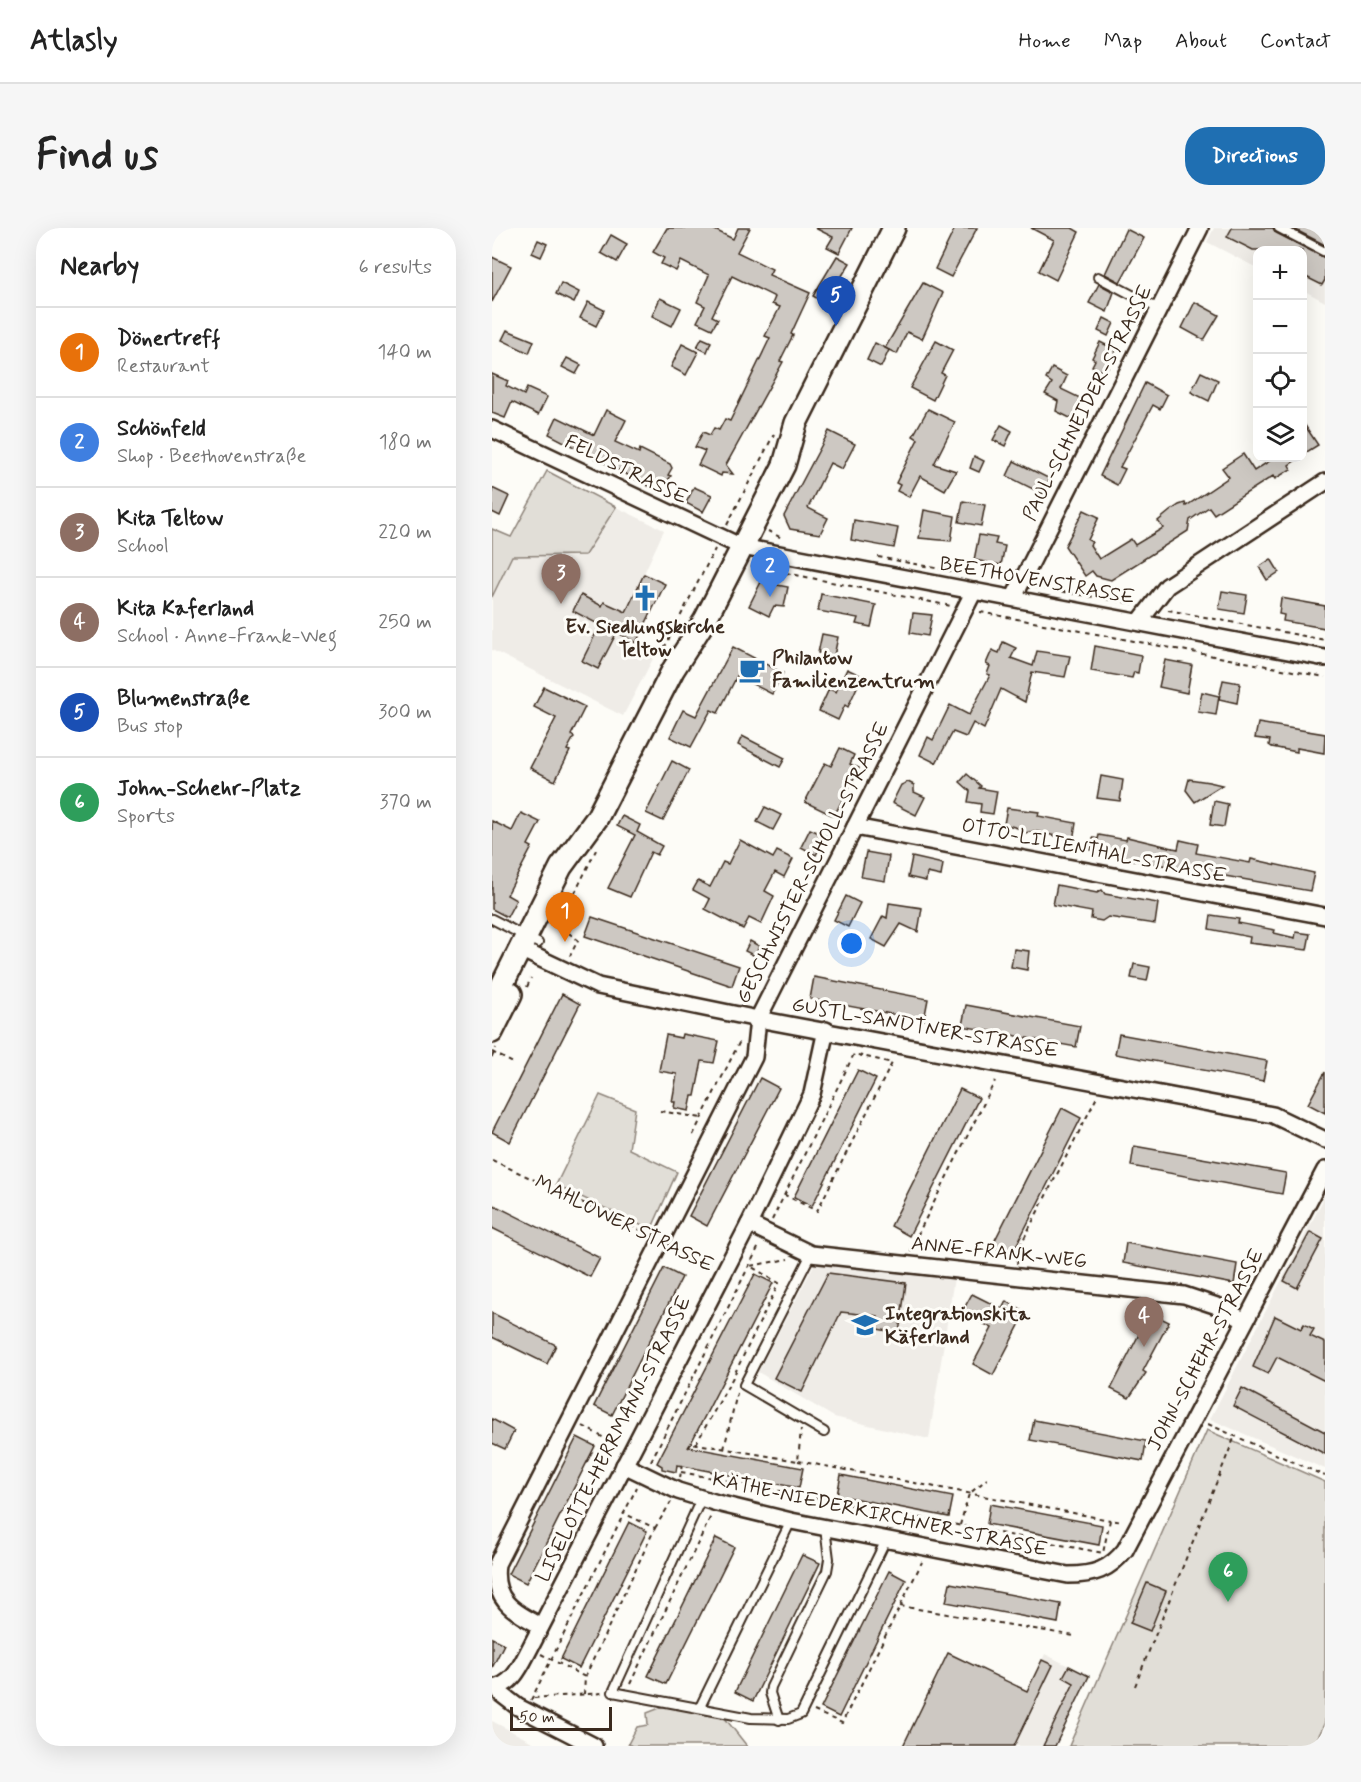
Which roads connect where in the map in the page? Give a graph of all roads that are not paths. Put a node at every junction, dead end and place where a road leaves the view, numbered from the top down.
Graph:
1 (894, 228) edge
2 (1200, 228) edge
3 (1279, 228) edge
4 (1325, 252) edge
5 (1098, 277) dead end
6 (1159, 309) junction
7 (796, 423) junction
8 (492, 429) edge
9 (1325, 482) edge
10 (737, 551) junction
11 (975, 583) junction
12 (1017, 591) junction
13 (1140, 621) junction
14 (1325, 658) edge
15 (855, 826) junction
16 (1325, 916) edge
17 (492, 919) edge
18 (529, 946) junction
19 (495, 992) edge
20 (758, 1019) junction
21 (826, 1030) junction
22 (492, 1031) edge
23 (1325, 1140) edge
24 (1325, 1170) edge
25 (749, 1224) junction
26 (811, 1254) junction
27 (1245, 1321) junction
28 (824, 1432) dead end
29 (627, 1459) junction
30 (701, 1499) junction
31 (791, 1521) junction
32 (825, 1528) junction
33 (886, 1540) junction
34 (1125, 1550) joint
35 (541, 1626) junction
36 (495, 1693) edge
37 (700, 1707) junction
38 (779, 1720) junction
39 (594, 1746) edge

1 - 7 main road
2 - 6 street, PAUL-SCHNEIDER-STRASSE
3 - 4 lane
5 - 6 lane
6 - 12 street, PAUL-SCHNEIDER-STRASSE
7 - 10 main road
7 - 10 main road
8 - 10 street, FELDSTRASSE
9 - 13 street
10 - 11 street, BEETHOVENSTRASSE
10 - 18 main road
11 - 12 street, BEETHOVENSTRASSE
11 - 15 street, GESCHWISTER-SCHOLL-STRASSE
12 - 13 street, BEETHOVENSTRASSE
13 - 14 street, BEETHOVENSTRASSE
15 - 16 street, OTTO-LILIENTHAL-STRASSE
15 - 20 street, GESCHWISTER-SCHOLL-STRASSE
17 - 18 lane
18 - 19 main road
18 - 20 street, GUSTL-SANDTNER-STRASSE
18 - 22 main road
20 - 21 street, GUSTL-SANDTNER-STRASSE
20 - 35 street, GESCHWISTER-SCHOLL-STRASSE
21 - 23 street, GUSTL-SANDTNER-STRASSE
21 - 25 street, LISELOTTE-HERRMANN-STRASSE
24 - 27 street, JOHN-SCHEHR-STRASSE
25 - 26 street, ANNE-FRANK-WEG
25 - 29 street, LISELOTTE-HERRMANN-STRASSE
26 - 27 street, ANNE-FRANK-WEG
26 - 28 lane
27 - 34 street, JOHN-SCHEHR-STRASSE
29 - 30 street, KÄTHE-NIEDERKIRCHNER-STRASSE
29 - 35 street, LISELOTTE-HERRMANN-STRASSE
30 - 31 street, KÄTHE-NIEDERKIRCHNER-STRASSE
30 - 37 lane
31 - 32 street, KÄTHE-NIEDERKIRCHNER-STRASSE
31 - 37 lane
32 - 33 street, KÄTHE-NIEDERKIRCHNER-STRASSE
32 - 38 lane
33 - 34 street, KÄTHE-NIEDERKIRCHNER-STRASSE
33 - 38 lane
35 - 36 street, LISELOTTE-HERRMANN-STRASSE
36 - 39 street
37 - 38 lane

